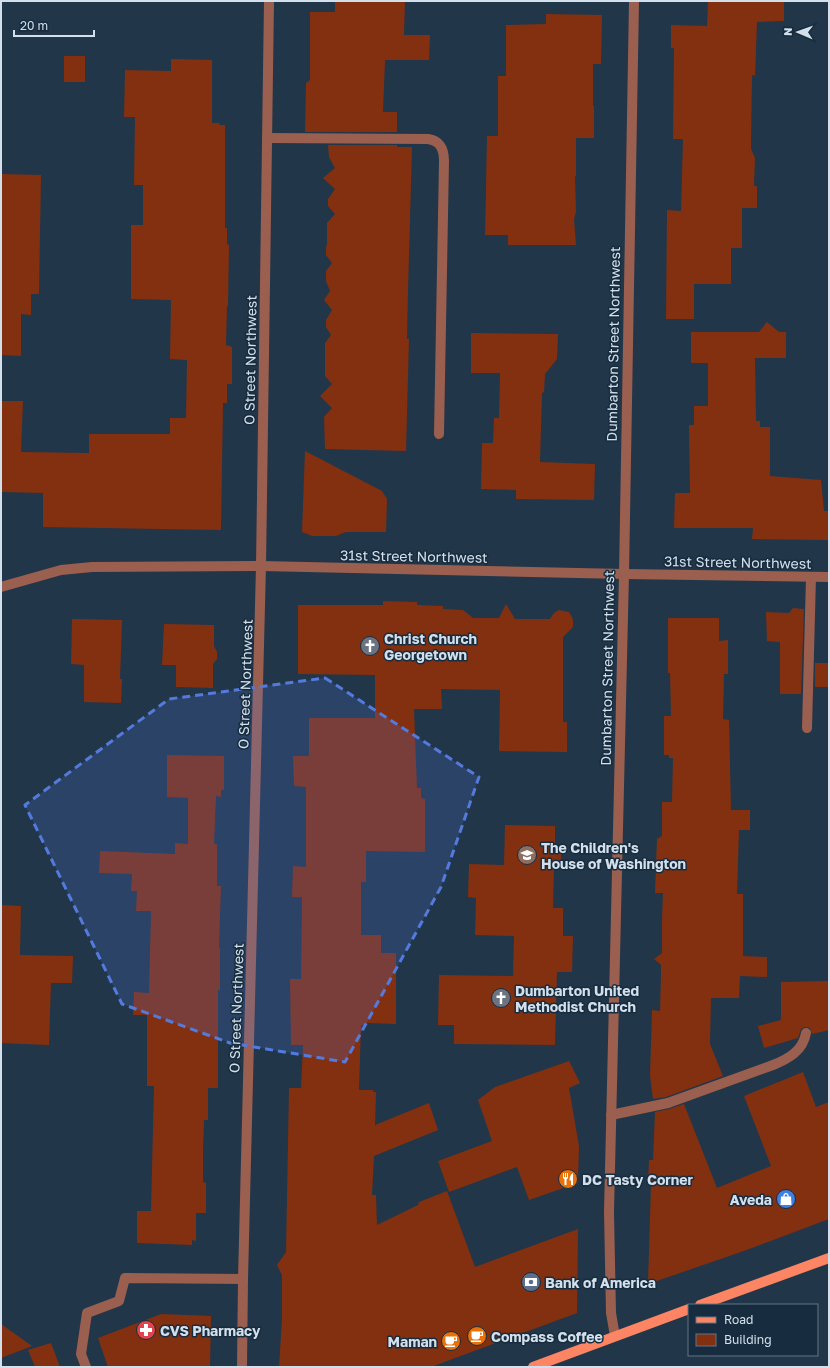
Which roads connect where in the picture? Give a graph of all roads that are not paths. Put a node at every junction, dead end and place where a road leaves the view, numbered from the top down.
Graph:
1 (269, 1) edge
2 (634, 1) edge
3 (267, 138) junction
4 (439, 434) dead end
5 (262, 566) junction
6 (624, 574) junction
7 (811, 577) junction
8 (829, 577) edge
9 (1, 587) edge
10 (807, 728) dead end
11 (806, 1033) dead end
12 (611, 1115) junction
13 (829, 1258) edge
14 (243, 1280) junction
15 (703, 1304) edge
16 (688, 1309) edge
17 (615, 1336) junction
18 (86, 1367) edge
19 (242, 1367) edge
20 (533, 1367) edge

1 - 3 street, O Street Northwest
2 - 6 street, Dumbarton Street Northwest
3 - 4 street
3 - 5 street, O Street Northwest
5 - 6 street, 31st Street Northwest
5 - 9 street, 31st Street Northwest
5 - 14 street, O Street Northwest
6 - 7 street, 31st Street Northwest
6 - 12 street, Dumbarton Street Northwest
7 - 8 street, 31st Street Northwest
7 - 10 street
11 - 12 street
12 - 17 street, Dumbarton Street Northwest
13 - 15 main road
14 - 18 street
14 - 19 street, O Street Northwest
16 - 17 main road
17 - 20 main road

